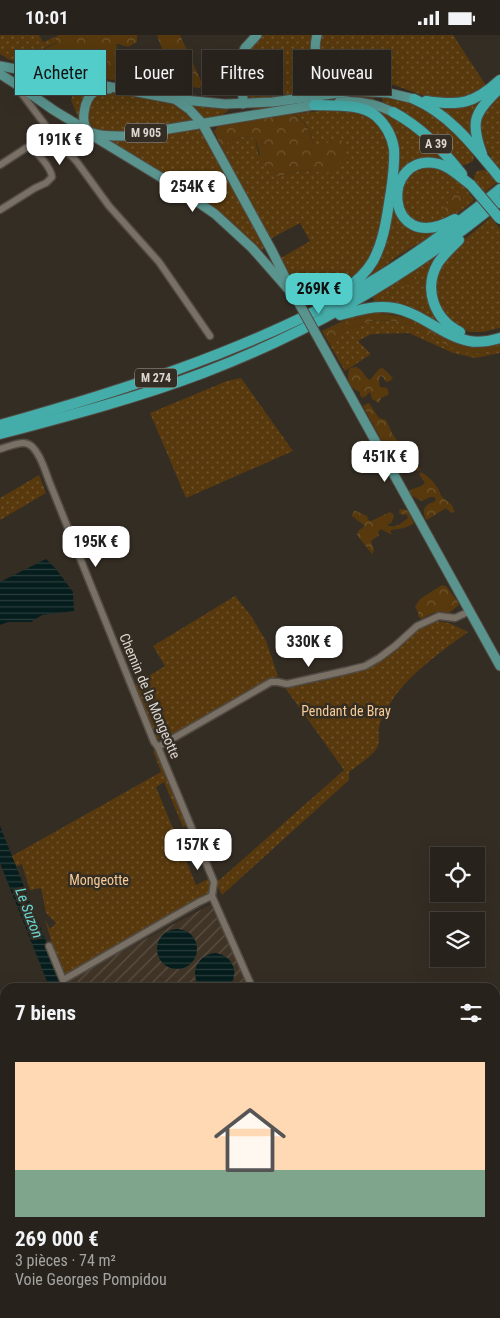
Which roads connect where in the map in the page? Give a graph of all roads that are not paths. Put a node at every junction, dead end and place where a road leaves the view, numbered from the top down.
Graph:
1 (257, 35) edge
2 (317, 35) edge
3 (315, 50) edge
4 (0, 67) edge
5 (0, 74) edge
6 (500, 80) edge
7 (15, 81) edge
8 (15, 83) edge
9 (500, 87) edge
10 (116, 88) edge
11 (116, 88) edge
12 (391, 94) edge
13 (23, 95) edge
14 (33, 95) edge
15 (153, 95) edge
16 (326, 95) edge
17 (174, 99) junction
18 (414, 99) junction
19 (243, 104) junction
20 (314, 105) junction
21 (393, 112) joint
22 (257, 114) junction
23 (219, 121) junction
24 (202, 123) junction
25 (78, 125) junction
26 (90, 131) junction
27 (212, 142) junction
28 (70, 155) junction
29 (485, 161) junction
30 (0, 165) edge
31 (497, 175) edge
32 (471, 185) junction
33 (500, 189) edge
34 (500, 201) edge
35 (0, 210) edge
36 (479, 212) junction
37 (500, 219) edge
38 (272, 251) junction
39 (259, 256) junction
40 (296, 298) junction
41 (307, 315) junction
42 (316, 323) junction
43 (500, 332) edge
44 (210, 336) dead end
45 (500, 338) edge
46 (0, 425) edge
47 (0, 434) edge
48 (0, 449) edge
49 (470, 611) junction
50 (500, 666) edge
51 (158, 747) junction
52 (212, 896) junction
53 (49, 946) dead end
54 (250, 983) edge

1 - 19 main road
2 - 3 main road
4 - 7 main road, M 905
4 - 10 main road, M 905
5 - 8 main road
6 - 18 highway
9 - 29 highway
11 - 26 main road
12 - 18 main road, M 905
13 - 28 street
14 - 25 main road, M 905
15 - 17 main road, M 905
16 - 19 main road, M 905
17 - 19 main road, M 905
17 - 24 main road
18 - 29 highway, A 39
19 - 22 main road
19 - 23 main road
20 - 21 main road, M 905
20 - 22 main road, M 905
20 - 41 highway
21 - 32 highway, A 39
22 - 23 main road, M 905
23 - 24 main road, M 905
23 - 27 main road
24 - 26 main road, M 905
24 - 27 main road
25 - 26 main road, M 905
25 - 28 street
26 - 39 main road
27 - 38 main road
28 - 44 street
29 - 31 highway, A 39
30 - 35 street
32 - 36 highway
32 - 37 highway, A 39, bridge
33 - 36 highway, M 274
34 - 36 highway, M 274
36 - 41 highway, M 274
36 - 42 highway, M 274
36 - 43 highway
38 - 39 main road
38 - 40 main road
39 - 40 main road
40 - 49 main road, bridge
41 - 46 highway, M 274
42 - 45 highway
42 - 47 highway, M 274
48 - 51 street, Chemin de la Mongeotte
49 - 50 main road
49 - 51 street
51 - 52 street, Chemin de la Mongeotte
52 - 53 street
52 - 54 street, Chemin de la Mongeotte

